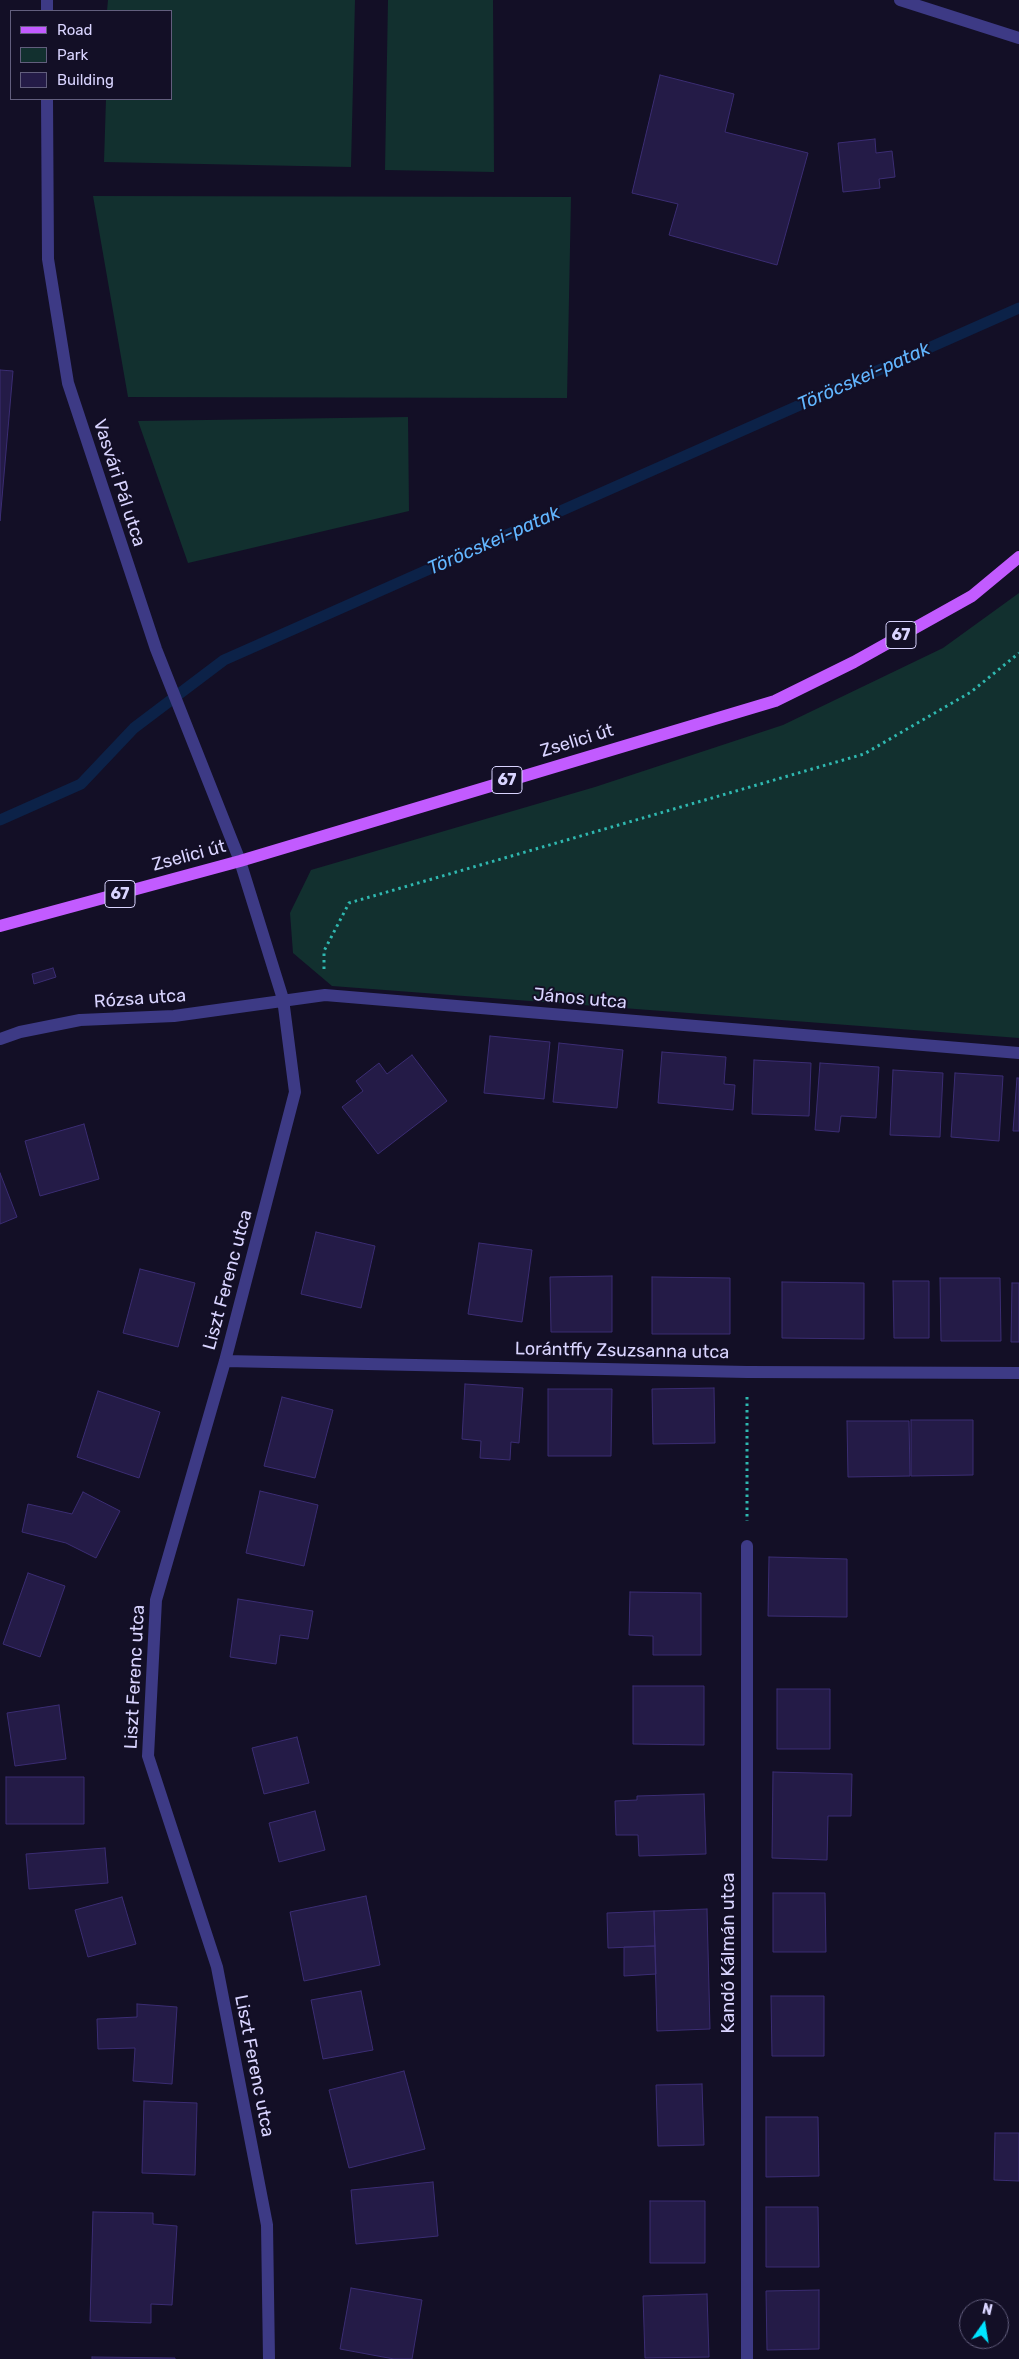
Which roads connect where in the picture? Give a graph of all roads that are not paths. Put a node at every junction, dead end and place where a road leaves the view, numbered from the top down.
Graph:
1 (900, 0) edge
2 (1019, 38) edge
3 (47, 100) edge
4 (1019, 557) edge
5 (240, 860) junction
6 (0, 926) edge
7 (283, 999) junction
8 (0, 1038) edge
9 (1019, 1053) edge
10 (225, 1361) junction
11 (1019, 1373) edge
12 (747, 1546) road end
13 (269, 2359) edge
14 (747, 2359) edge

1 - 2 street
3 - 5 street, Vasvári Pál utca
4 - 5 main road, Zselici út / 67
5 - 6 main road, Zselici út / 67
5 - 7 street
7 - 8 street, Rózsa utca
7 - 9 street, János utca
7 - 10 street, Liszt Ferenc utca
10 - 11 street, Lorántffy Zsuzsanna utca
10 - 13 street, Liszt Ferenc utca
12 - 14 street, Kandó Kálmán utca

